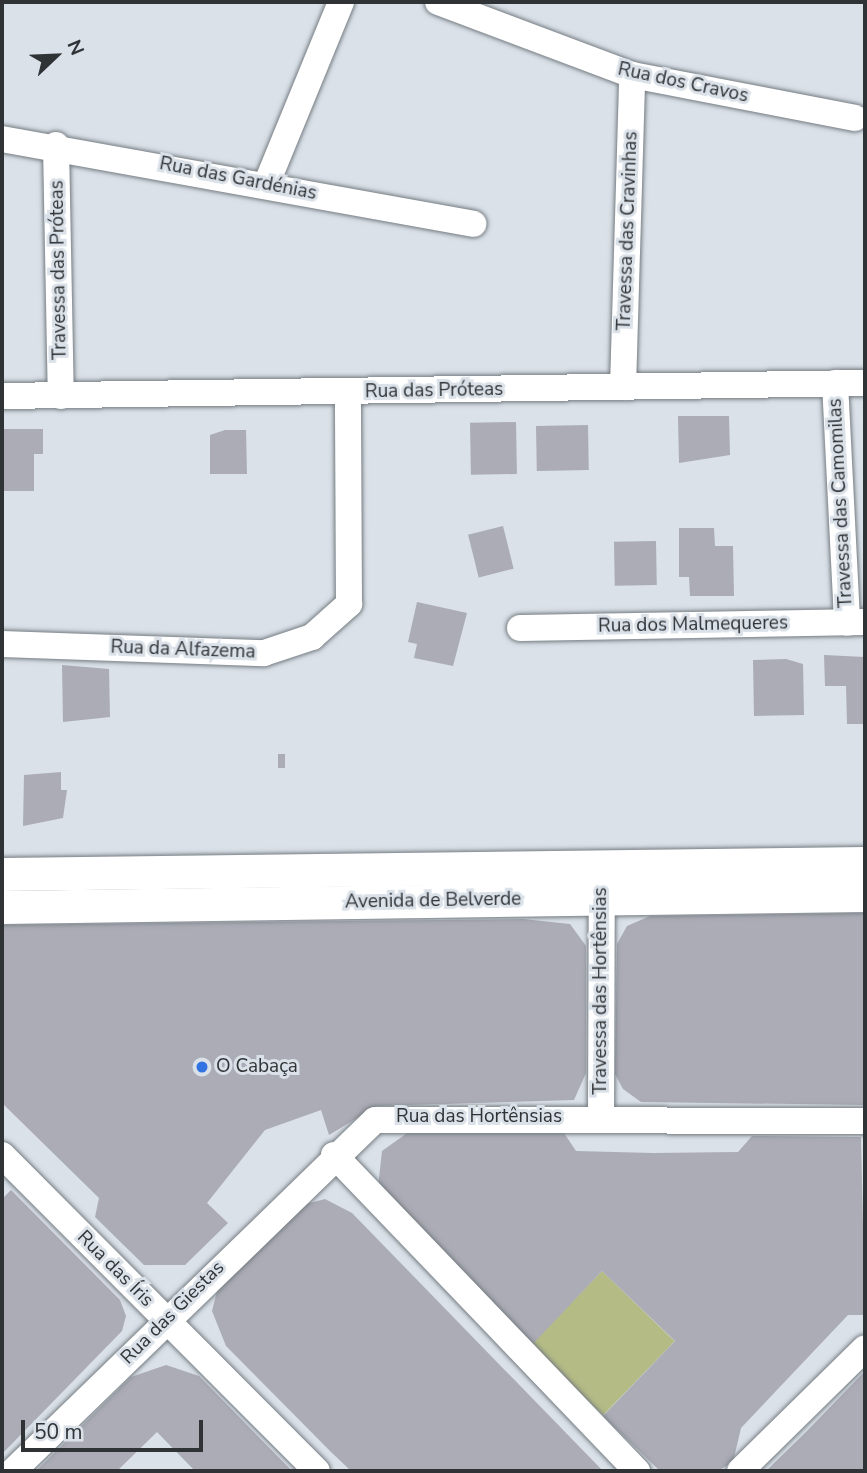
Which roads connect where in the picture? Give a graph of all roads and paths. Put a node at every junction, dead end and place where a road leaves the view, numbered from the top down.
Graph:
1 (341, 2) edge
2 (438, 2) edge
3 (632, 75) junction
4 (855, 118) dead end
5 (2, 139) edge
6 (56, 145) junction
7 (267, 185) junction
8 (473, 223) dead end
9 (835, 383) junction
10 (865, 383) edge
11 (624, 387) junction
12 (348, 393) junction
13 (2, 396) edge
14 (61, 396) junction
15 (856, 622) edge
16 (520, 628) dead end
17 (2, 644) edge
18 (865, 863) edge
19 (2, 874) edge
20 (602, 881) junction
21 (865, 895) edge
22 (2, 906) edge
23 (601, 1118) junction
24 (865, 1121) edge
25 (334, 1154) junction
26 (2, 1155) edge
27 (166, 1320) junction
28 (865, 1348) edge
29 (13, 1471) edge
30 (317, 1471) edge
31 (637, 1471) edge
32 (740, 1471) edge

1 - 7 street
2 - 3 street, Rua dos Cravos
3 - 4 street, Rua dos Cravos
3 - 11 street, Travessa das Cravinhas
5 - 6 street, Rua das Gardénias
6 - 7 street, Rua das Gardénias
6 - 14 street, Travessa das Próteas
7 - 8 street, Rua das Gardénias
9 - 10 street, Rua das Próteas
9 - 11 street, Rua das Próteas
9 - 15 street, Travessa das Camomilas
11 - 12 street, Rua das Próteas
12 - 14 street, Rua das Próteas
12 - 17 street, Rua da Alfazema
13 - 14 street, Rua das Próteas
15 - 16 street, Rua dos Malmequeres
18 - 20 main road, Avenida de Belverde
19 - 20 main road, Avenida de Belverde
20 - 21 main road, Avenida de Belverde
20 - 22 main road, Avenida de Belverde
20 - 23 street, Travessa das Hortênsias
23 - 24 street, Rua das Hortênsias
23 - 25 street, Rua das Hortênsias
25 - 27 street, Rua das Giestas
25 - 31 street
26 - 27 street, Rua das Íris
27 - 29 street, Rua das Giestas
27 - 30 street, Rua das Íris
28 - 32 street

